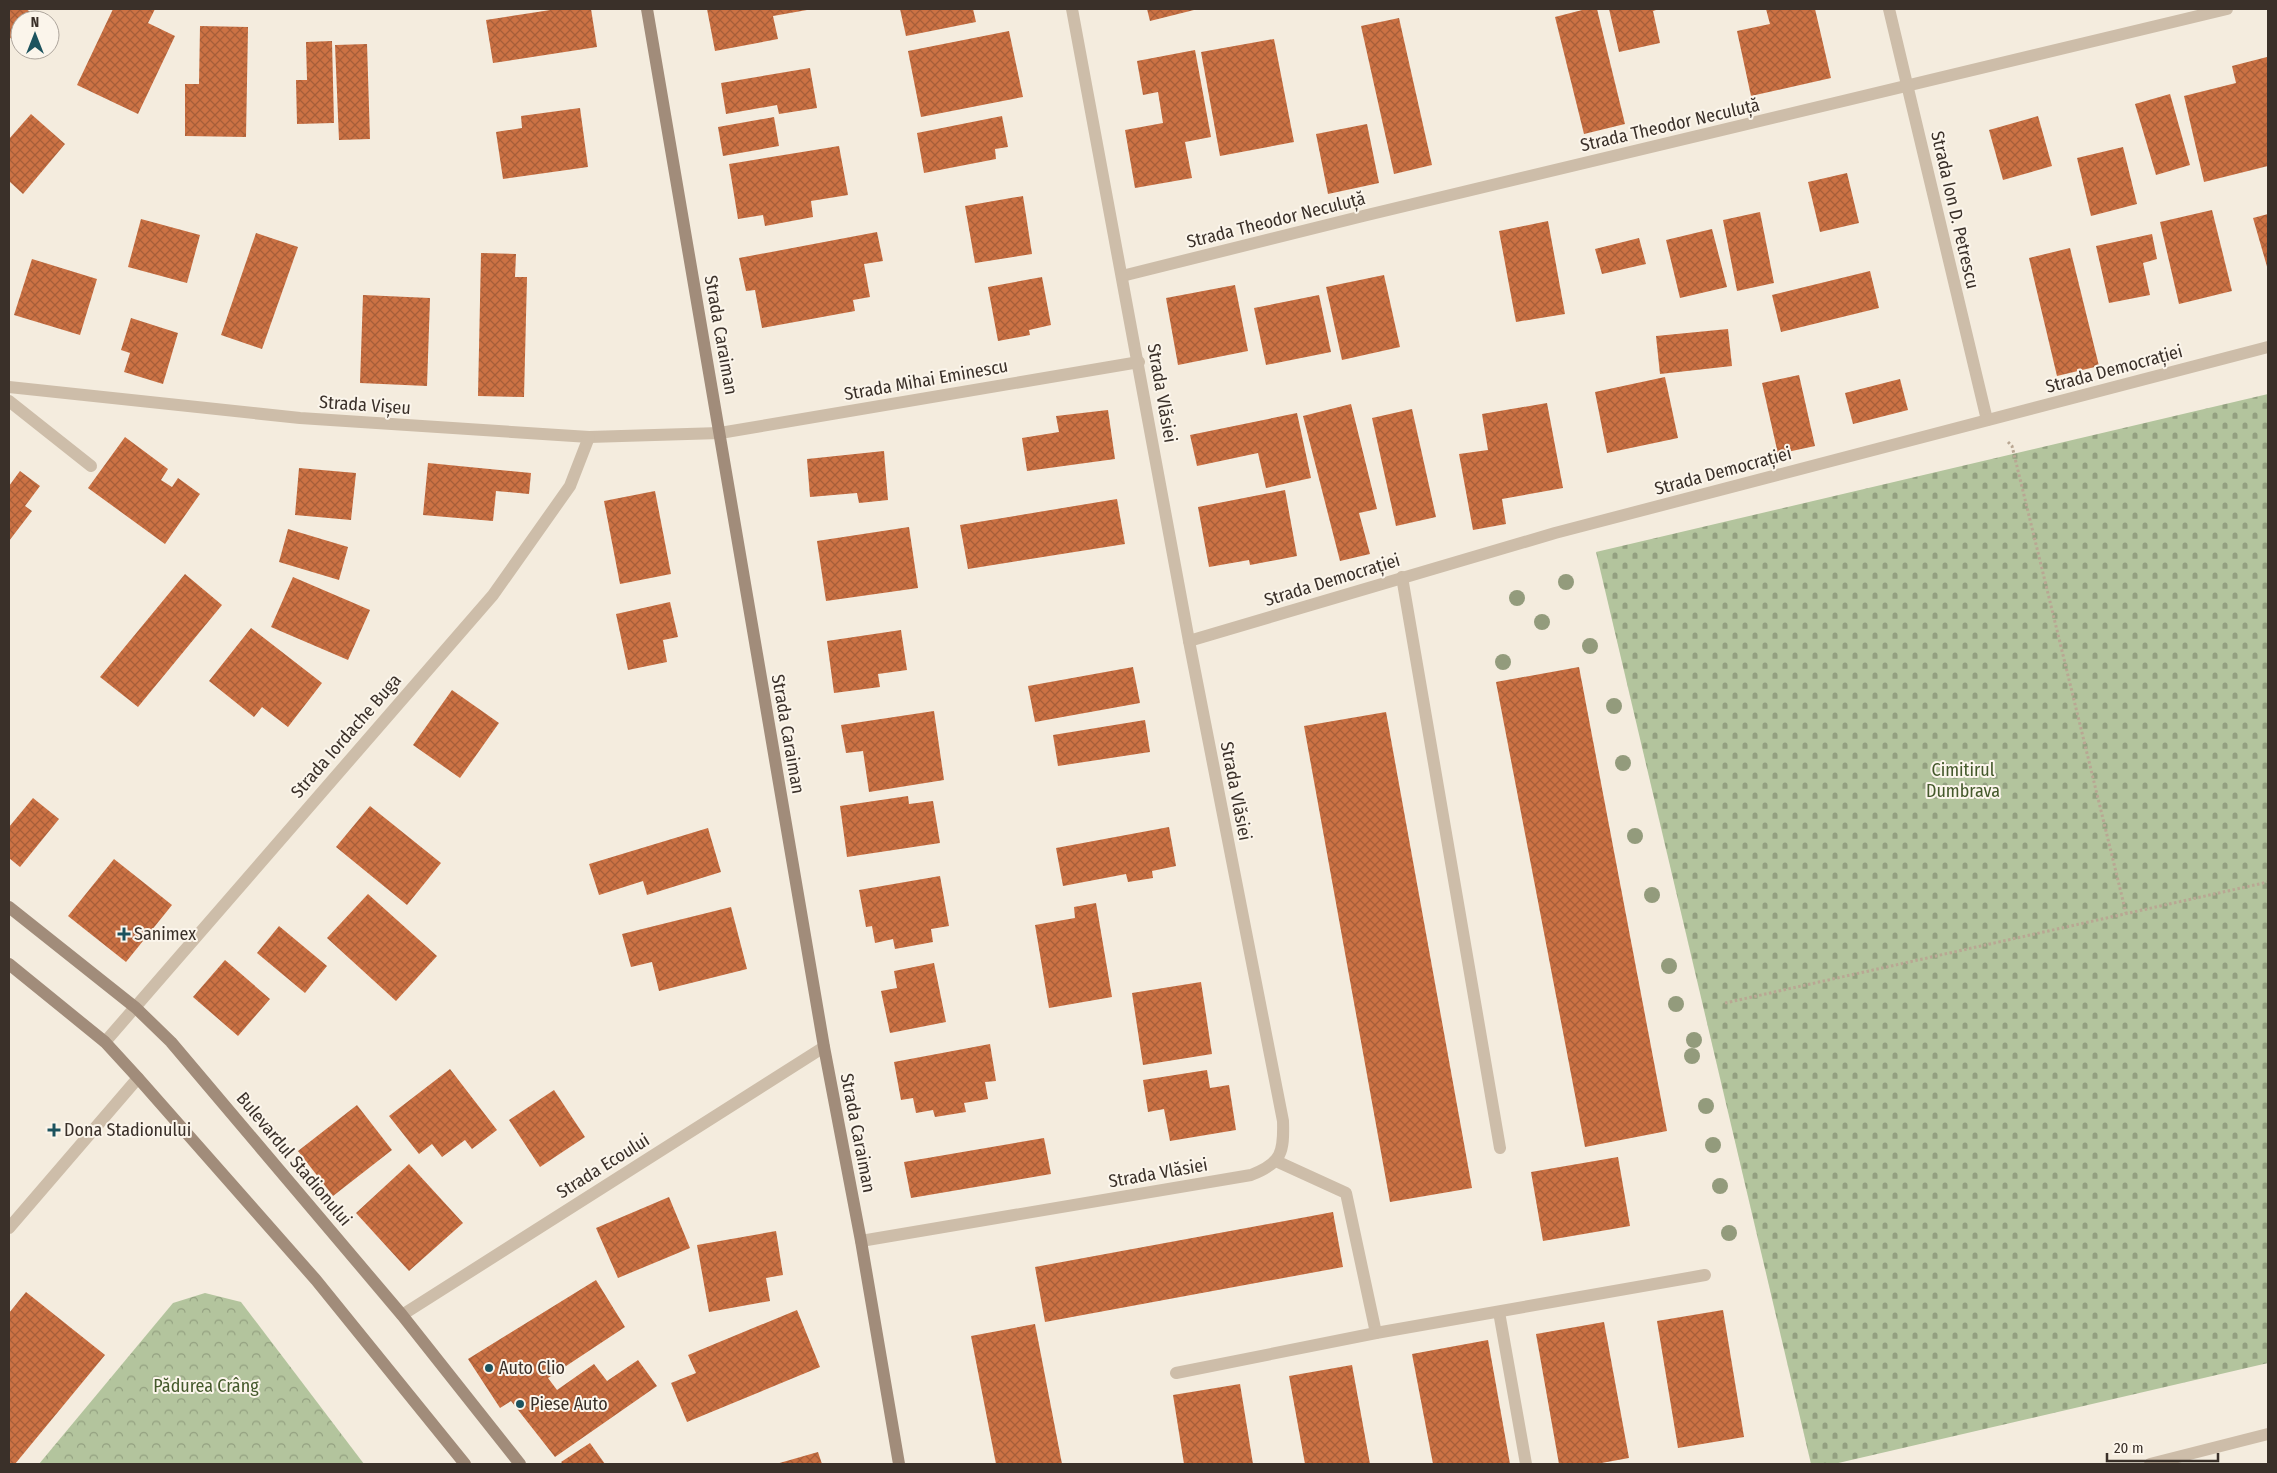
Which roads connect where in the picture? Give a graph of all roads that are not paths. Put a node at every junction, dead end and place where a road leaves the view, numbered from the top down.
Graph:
1 (647, 9) edge
2 (1072, 9) edge
3 (1888, 9) edge
4 (2226, 9) edge
5 (1907, 86) junction
6 (1122, 276) junction
7 (2268, 347) edge
8 (1139, 362) junction
9 (9, 387) edge
10 (9, 401) edge
11 (1987, 420) junction
12 (720, 433) junction
13 (589, 437) junction
14 (92, 466) dead end
15 (1402, 578) junction
16 (1189, 641) junction
17 (9, 907) edge
18 (9, 964) edge
19 (136, 1008) junction
20 (105, 1042) junction
21 (824, 1047) junction
22 (138, 1078) junction
23 (1500, 1148) dead end
24 (1276, 1160) junction
25 (9, 1228) edge
26 (861, 1241) junction
27 (1705, 1275) dead end
28 (1499, 1312) junction
29 (402, 1315) junction
30 (1376, 1333) junction
31 (1176, 1373) dead end
32 (2268, 1434) edge
33 (465, 1464) edge
34 (520, 1464) edge
35 (899, 1464) edge
36 (1526, 1464) edge
37 (2150, 1464) edge

1 - 12 main road, Strada Caraiman
2 - 6 street, Strada Vlăsiei
3 - 5 street, Strada Ion D. Petrescu
4 - 5 street, Strada Theodor Neculuță
5 - 6 street, Strada Theodor Neculuță
5 - 11 street, Strada Ion D. Petrescu
6 - 8 street, Strada Vlăsiei
7 - 11 street, Strada Democrației
8 - 12 street, Strada Mihai Eminescu
8 - 16 street, Strada Vlăsiei
9 - 13 street, Strada Vișeu
10 - 14 street
11 - 15 street, Strada Democrației
12 - 13 street, Strada Vișeu
12 - 21 main road, Strada Caraiman
13 - 19 street, Strada Iordache Buga
15 - 16 street, Strada Democrației
15 - 23 street
16 - 24 street, Strada Vlăsiei
17 - 19 main road, Bulevardul Stadionului
18 - 20 main road
19 - 20 street, Strada Iordache Buga
19 - 29 main road, Bulevardul Stadionului
20 - 22 main road
21 - 26 main road, Strada Caraiman
21 - 29 street, Strada Ecoului
22 - 25 street
22 - 33 main road
24 - 26 street, Strada Vlăsiei
24 - 30 street
26 - 35 main road, Strada Caraiman
27 - 28 street
28 - 30 street
28 - 36 street
29 - 34 main road, Bulevardul Stadionului
30 - 31 street
32 - 37 street

